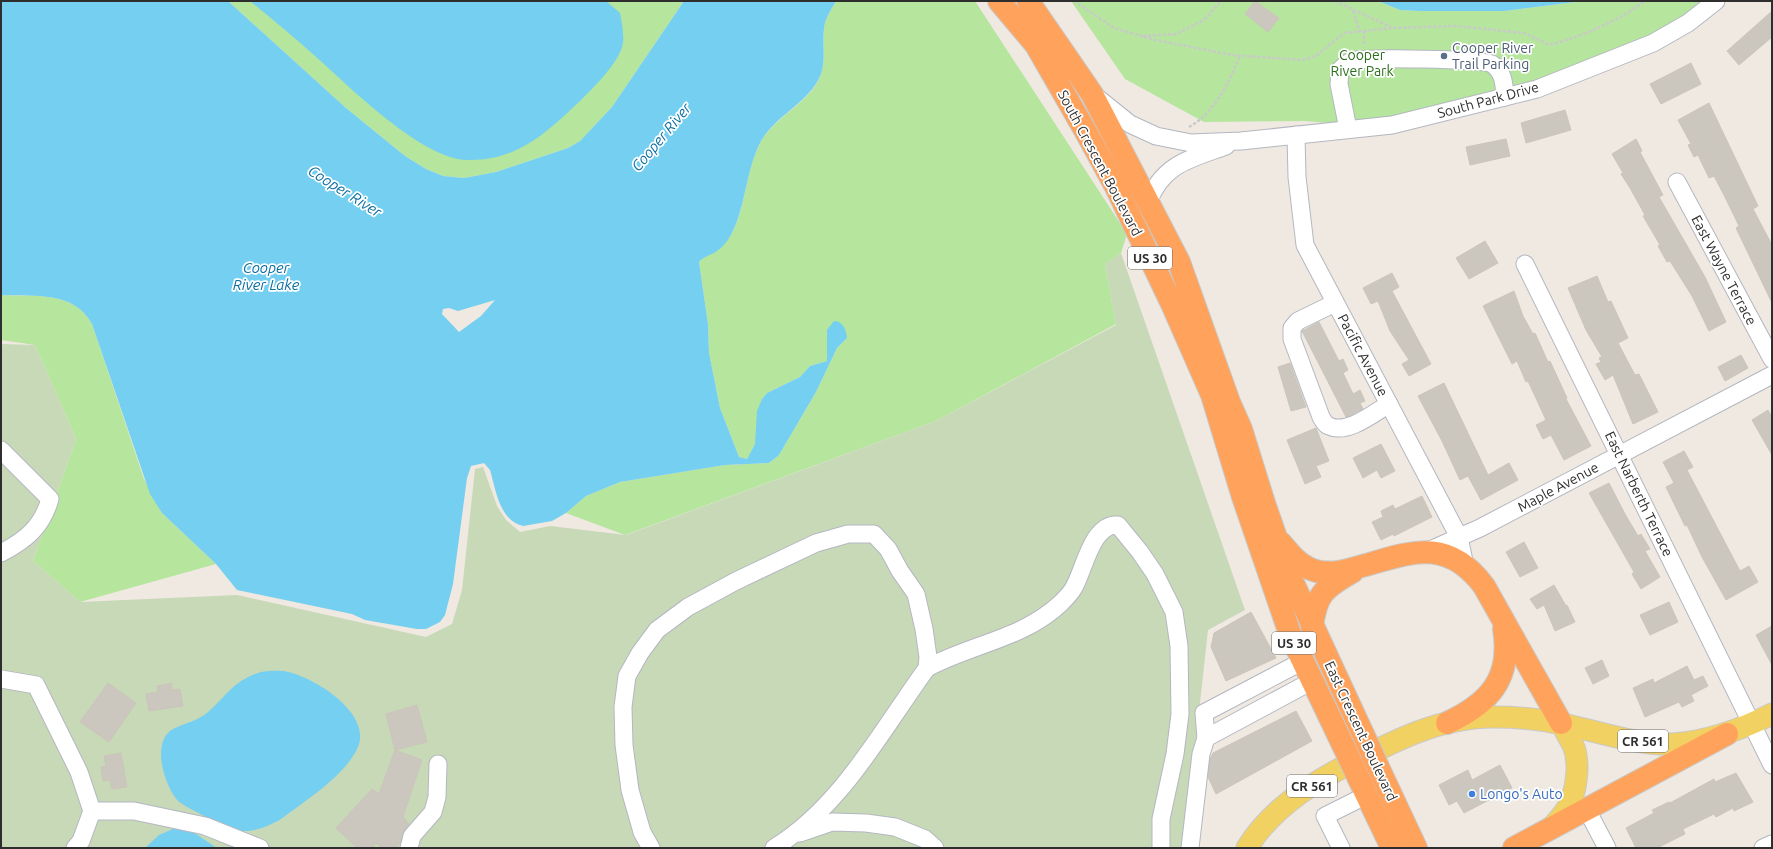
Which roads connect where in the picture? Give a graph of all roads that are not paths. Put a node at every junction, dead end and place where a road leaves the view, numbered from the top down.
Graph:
1 (999, 1) edge
2 (1028, 1) edge
3 (1716, 1) edge
4 (1092, 94) junction
5 (1505, 97) junction
6 (1348, 129) junction
7 (1296, 135) junction
8 (1241, 141) junction
9 (1677, 182) dead end
10 (1148, 203) junction
11 (1525, 264) dead end
12 (1335, 303) junction
13 (1772, 358) edge
14 (1772, 375) edge
15 (1389, 404) junction
16 (1, 450) edge
17 (1619, 455) junction
18 (1264, 503) joint
19 (1266, 536) junction
20 (1459, 537) junction
21 (1428, 551) junction
22 (1, 553) edge
23 (1364, 566) junction
24 (1465, 566) junction
25 (1502, 620) junction
26 (1312, 627) junction
27 (1303, 661) junction
28 (927, 668) junction
29 (1, 679) edge
30 (1312, 681) junction
31 (1772, 714) edge
32 (1447, 723) junction
33 (1561, 723) junction
34 (1752, 724) junction
35 (1727, 734) junction
36 (1206, 738) junction
37 (438, 764) dead end
38 (1772, 765) edge
39 (1575, 781) junction
40 (1363, 787) junction
41 (1586, 808) junction
42 (92, 812) junction
43 (1551, 828) junction
44 (796, 834) junction
45 (1772, 844) edge
46 (75, 848) edge
47 (260, 848) edge
48 (409, 848) edge
49 (651, 848) edge
50 (774, 848) edge
51 (935, 848) edge
52 (1161, 848) edge
53 (1190, 848) edge
54 (1247, 848) edge
55 (1341, 848) edge
56 (1392, 848) edge
57 (1416, 848) edge
58 (1514, 848) edge
59 (1607, 848) edge
60 (1763, 848) edge

1 - 19 highway, South Crescent Boulevard / US 30
2 - 4 highway, South Crescent Boulevard / US 30
3 - 5 street, South Park Drive
4 - 8 street, South Park Drive
4 - 10 highway, South Crescent Boulevard / US 30
5 - 6 street, South Park Drive
5 - 6 street
6 - 7 street, South Park Drive
7 - 8 street, South Park Drive
7 - 12 street, Pacific Avenue
8 - 10 street, South Park Drive
9 - 13 street, East Wayne Terrace
10 - 18 highway, South Crescent Boulevard / US 30
11 - 17 street, East Narberth Terrace
12 - 15 street, Pacific Avenue
12 - 15 street
14 - 17 street, Maple Avenue
15 - 20 street, Pacific Avenue
16 - 22 street
17 - 20 street, Maple Avenue
17 - 34 street, East Narberth Terrace
18 - 19 highway, East Crescent Boulevard / US 30
19 - 23 highway
19 - 26 highway, East Crescent Boulevard / US 30
19 - 27 highway, East Crescent Boulevard / US 30
20 - 21 street, Maple Avenue
20 - 24 street, Pacific Avenue
21 - 23 highway
21 - 24 highway
23 - 26 highway
24 - 25 highway
25 - 32 highway
25 - 33 highway
26 - 57 highway, East Crescent Boulevard / US 30, bridge
27 - 30 highway, East Crescent Boulevard / US 30
27 - 36 street
28 - 44 street
28 - 49 street
28 - 52 street
29 - 42 street
30 - 36 street
30 - 40 highway, East Crescent Boulevard / US 30, bridge
31 - 34 main road, CR 561
32 - 33 main road, CR 561
32 - 54 main road, CR 561
33 - 35 main road, CR 561
33 - 39 main road
34 - 35 main road, CR 561
34 - 38 street, East Narberth Terrace
35 - 41 highway
36 - 53 street
37 - 48 street
39 - 41 main road
39 - 43 main road
40 - 55 street
40 - 56 highway, East Crescent Boulevard / US 30
41 - 43 highway
41 - 59 street
42 - 46 street
42 - 47 street
43 - 58 highway
44 - 50 street
44 - 51 street
45 - 60 street

